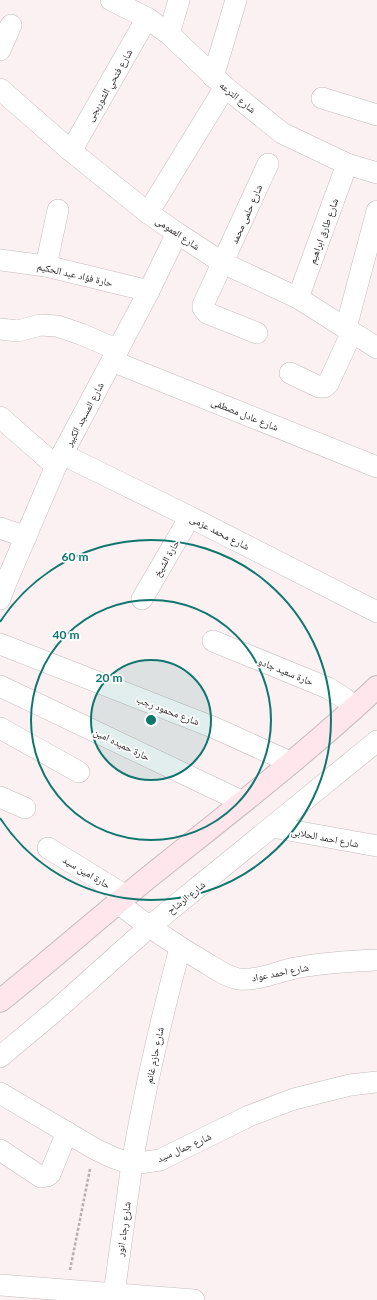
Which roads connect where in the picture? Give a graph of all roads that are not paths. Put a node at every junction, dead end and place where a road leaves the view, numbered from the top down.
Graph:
1 (111, 0) edge
2 (179, 0) edge
3 (236, 0) edge
4 (146, 18) junction
5 (11, 25) dead end
6 (169, 34) junction
7 (0, 50) edge
8 (219, 82) junction
9 (2, 95) edge
10 (322, 98) dead end
11 (377, 116) edge
12 (71, 151) junction
13 (268, 164) dead end
14 (347, 164) junction
15 (377, 173) edge
16 (58, 210) dead end
17 (377, 211) edge
18 (148, 213) junction
19 (177, 234) junction
20 (0, 260) edge
21 (223, 263) junction
22 (46, 266) junction
23 (149, 291) junction
24 (298, 298) junction
25 (349, 330) junction
26 (257, 333) dead end
27 (1, 336) edge
28 (377, 348) edge
29 (115, 355) junction
30 (290, 374) dead end
31 (0, 417) edge
32 (59, 460) junction
33 (377, 467) edge
34 (190, 517) junction
35 (0, 528) edge
36 (26, 537) junction
37 (0, 599) edge
38 (142, 599) dead end
39 (377, 612) edge
40 (213, 641) dead end
41 (0, 644) edge
42 (0, 686) edge
43 (377, 687) edge
44 (355, 708) junction
45 (0, 728) edge
46 (377, 741) edge
47 (290, 762) junction
48 (79, 772) dead end
49 (0, 798) edge
50 (243, 802) junction
51 (25, 808) dead end
52 (272, 827) junction
53 (377, 846) edge
54 (48, 848) dead end
55 (122, 900) junction
56 (149, 927) junction
57 (180, 948) junction
58 (377, 960) edge
59 (0, 1001) edge
60 (0, 1057) edge
61 (377, 1082) edge
62 (0, 1093) edge
63 (67, 1132) junction
64 (0, 1150) edge
65 (132, 1164) junction
66 (0, 1285) edge
67 (114, 1294) junction
68 (194, 1300) edge

1 - 4 street, شارع الترعه
2 - 6 street
3 - 8 street
4 - 6 street, شارع الترعه
4 - 12 street, شارع فتحي الشوربجى
5 - 7 street
6 - 8 street, شارع الترعه
8 - 14 street, شارع الترعه
8 - 18 street
9 - 12 street, شارع العمومى
10 - 11 street
12 - 18 street, شارع العمومى
13 - 21 street, شارع حلمى محمد
14 - 15 street, شارع الترعه
14 - 24 street, شارع طارق ابراهيم
16 - 22 street
17 - 25 street
18 - 19 street, شارع العمومى
19 - 21 street, شارع العمومى
19 - 23 street, شارع المسجد الكبير
20 - 22 street, حارة فؤاد عبد الحكيم
21 - 24 street, شارع العمومى
21 - 26 street, شارع حلمى محمد
22 - 23 street, حارة فؤاد عبد الحكيم
23 - 29 street, شارع المسجد الكبير
24 - 25 street, شارع العمومى
25 - 28 street, شارع العمومى
25 - 30 street
27 - 29 street, شارع عادل مصطفى
29 - 32 street, شارع المسجد الكبير
29 - 33 street, شارع عادل مصطفى
31 - 32 street, شارع محمد عزمى
32 - 34 street, شارع محمد عزمى
32 - 36 street, شارع المسجد الكبير
34 - 38 street, حارة الشيخ
34 - 39 street, شارع محمد عزمى
35 - 36 street
36 - 37 street, شارع المسجد الكبير
40 - 44 street, حارة سعيد جادو
41 - 47 street, شارع محمود رجب
42 - 50 street, حارة حميده امين
43 - 44 main road
44 - 47 main road
45 - 48 street
46 - 52 street, شارع الرشاح
47 - 50 main road
49 - 51 street
50 - 55 main road
52 - 53 street, شارع احمد الحلابى
52 - 56 street, شارع الرشاح
54 - 55 street, حارة امين سيد
55 - 56 street, حارة امين سيد
55 - 59 main road
56 - 57 street, شارع احمد عواد
56 - 60 street, شارع الرشاح
57 - 58 street, شارع احمد عواد
57 - 65 street, شارع حازم غانم
61 - 65 street, شارع جمال سيد
62 - 63 street, شارع جمال سيد
63 - 64 street
63 - 65 street, شارع جمال سيد
65 - 67 street, شارع رجاء انور
66 - 67 street
67 - 68 street

